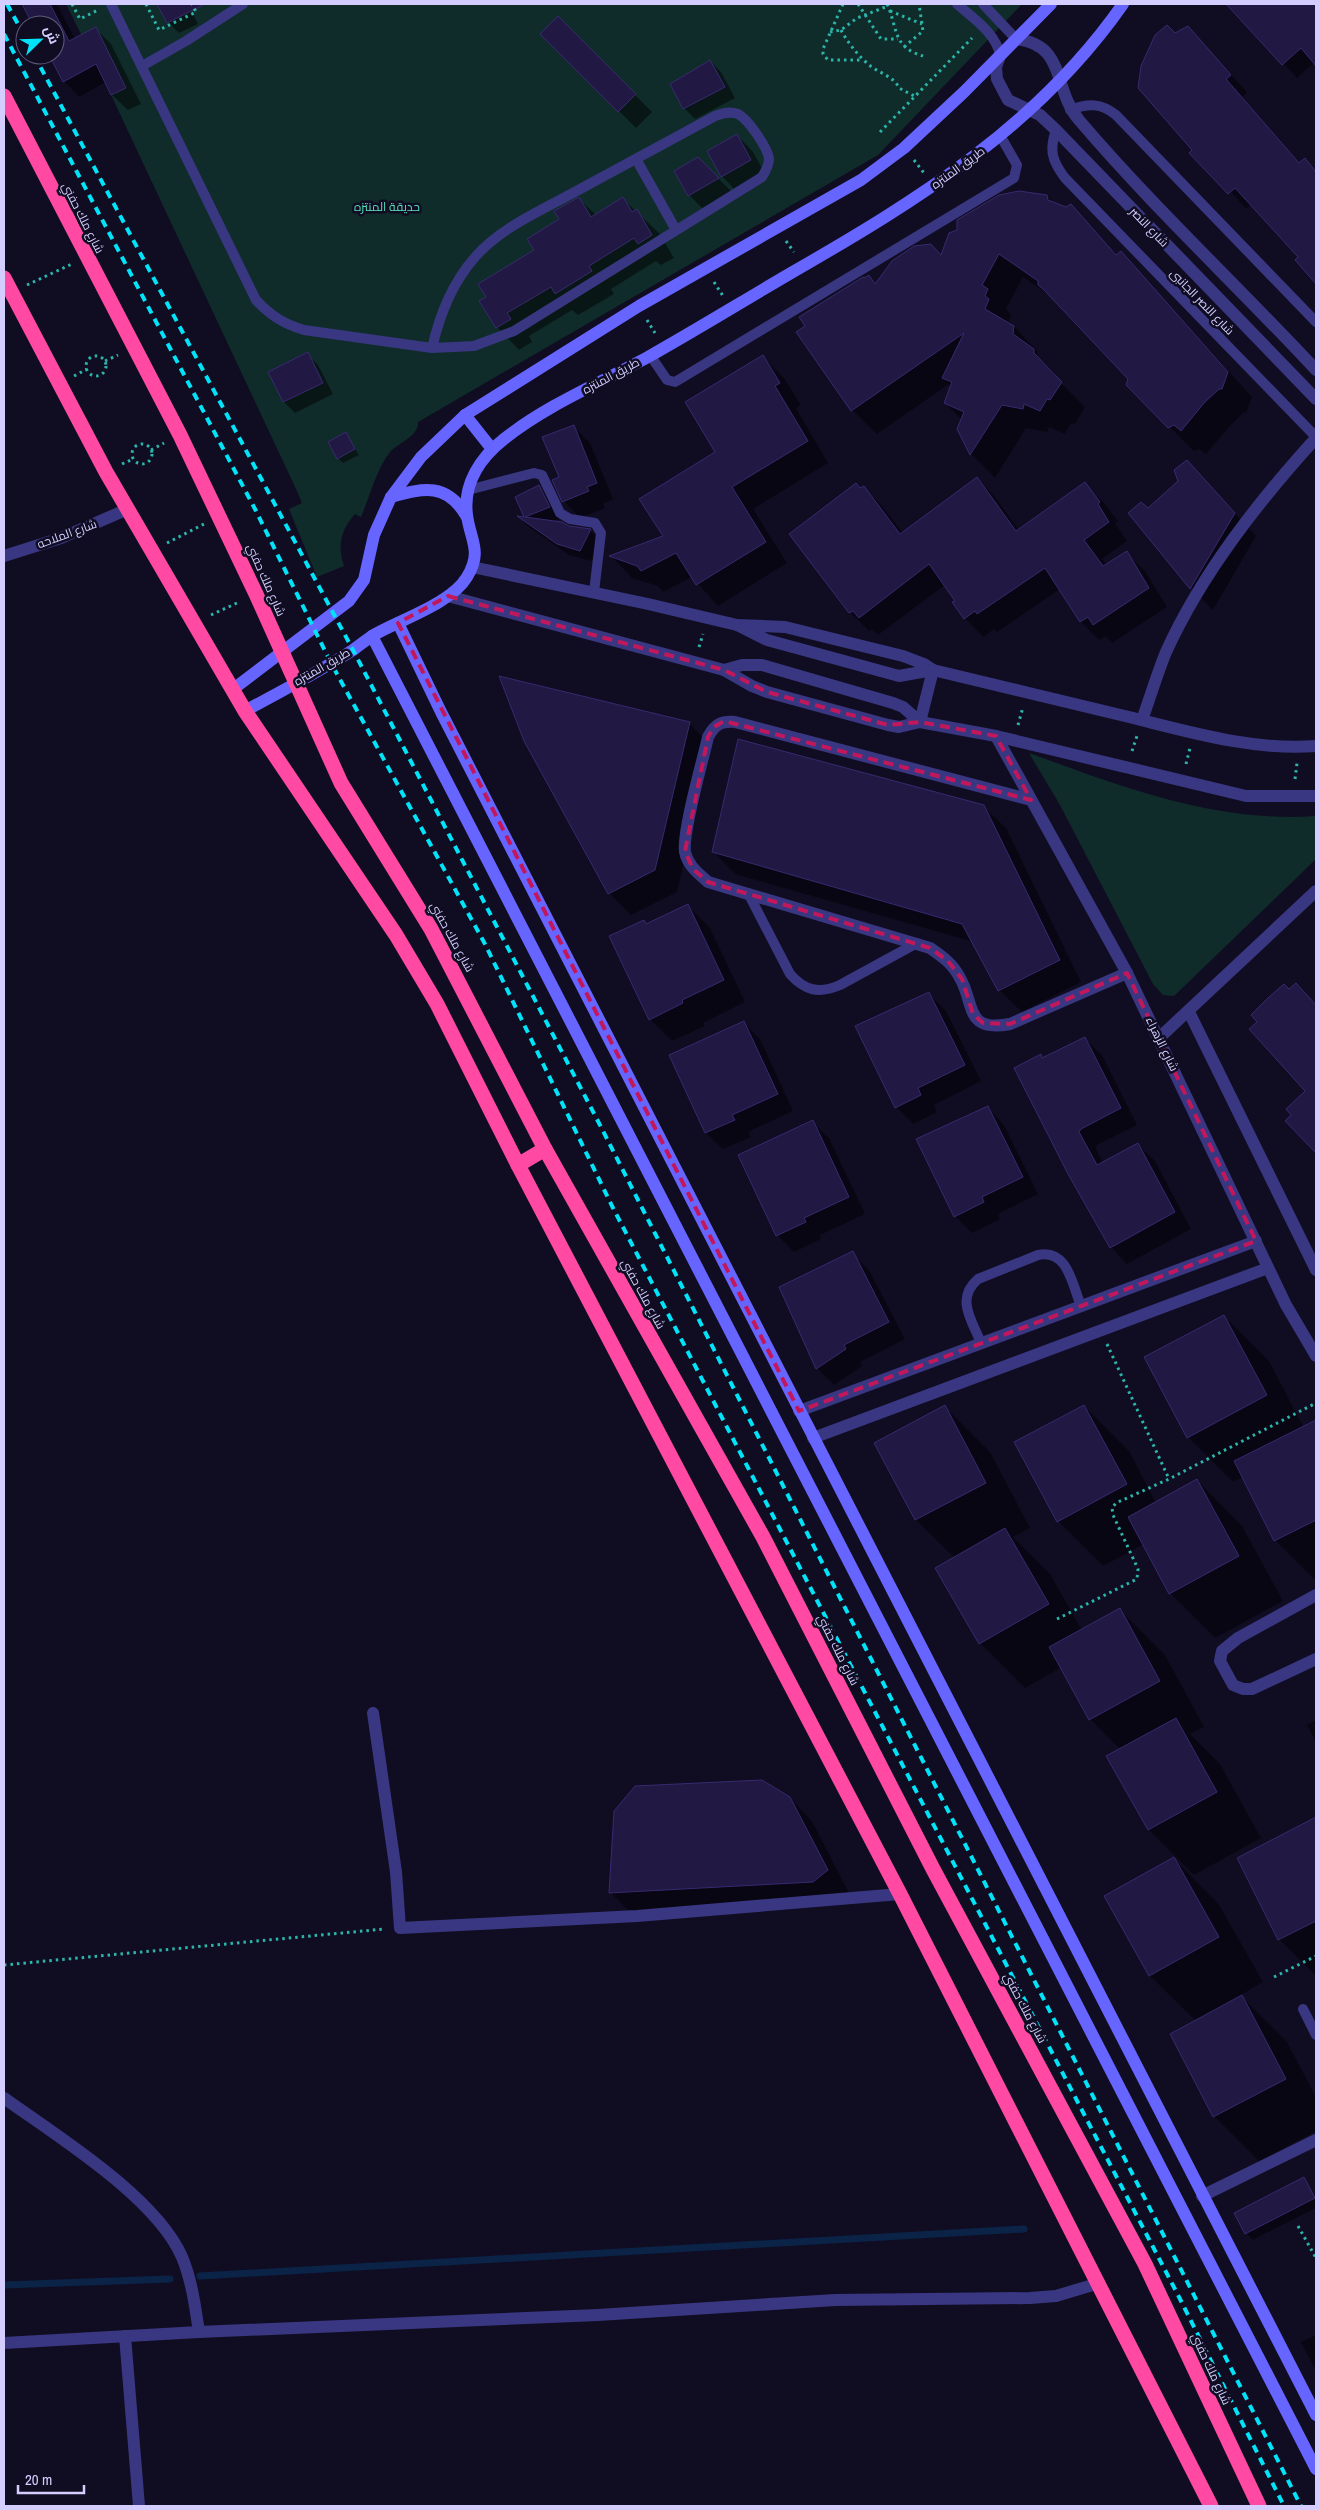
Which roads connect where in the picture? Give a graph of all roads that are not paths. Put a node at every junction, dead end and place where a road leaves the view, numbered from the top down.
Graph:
1 (111, 4) edge
2 (243, 4) edge
3 (957, 4) edge
4 (983, 4) edge
5 (1051, 4) edge
6 (1123, 4) edge
7 (1016, 39) junction
8 (1000, 56) junction
9 (142, 66) junction
10 (1059, 81) junction
11 (4, 96) edge
12 (1030, 110) junction
13 (1070, 110) junction
14 (1056, 130) junction
15 (1001, 137) junction
16 (636, 159) junction
17 (676, 230) junction
18 (4, 278) edge
19 (1316, 322) edge
20 (432, 348) junction
21 (650, 356) junction
22 (1316, 370) edge
23 (1316, 399) edge
24 (465, 415) junction
25 (1316, 438) edge
26 (492, 449) junction
27 (468, 490) junction
28 (391, 497) junction
29 (128, 509) junction
30 (467, 517) junction
31 (4, 556) edge
32 (472, 567) junction
33 (594, 592) junction
34 (448, 596) junction
35 (398, 623) junction
36 (737, 625) junction
37 (372, 636) junction
38 (282, 654) junction
39 (724, 670) junction
40 (933, 670) junction
41 (295, 683) junction
42 (232, 690) junction
43 (245, 711) junction
44 (1142, 720) junction
45 (920, 722) junction
46 (996, 736) junction
47 (1316, 746) edge
48 (1316, 796) edge
49 (1031, 800) junction
50 (1316, 891) edge
51 (748, 893) junction
52 (917, 943) junction
53 (1127, 973) junction
54 (1189, 1012) junction
55 (1159, 1038) junction
56 (545, 1150) junction
57 (518, 1165) junction
58 (1256, 1242) junction
59 (1268, 1268) junction
60 (1316, 1270) edge
61 (1081, 1306) junction
62 (981, 1343) junction
63 (1316, 1356) edge
64 (799, 1411) junction
65 (813, 1438) junction
66 (1316, 1595) edge
67 (1316, 1659) edge
68 (374, 1713) dead end
69 (900, 1894) junction
70 (1304, 2009) dead end
71 (1316, 2035) edge
72 (4, 2098) edge
73 (1316, 2140) edge
74 (1202, 2196) junction
75 (1096, 2284) junction
76 (199, 2332) junction
77 (125, 2336) junction
78 (4, 2343) edge
79 (1316, 2415) edge
80 (1316, 2469) edge
81 (139, 2506) edge
82 (1211, 2506) edge
83 (1259, 2506) edge

1 - 9 lane
2 - 9 lane
3 - 8 lane
4 - 7 lane
5 - 7 street
6 - 10 street, طريق المنتزه
7 - 8 street
7 - 10 street, شارع النصر
8 - 12 street, شارع النصر
8 - 24 street
9 - 20 lane
10 - 12 street, طريق المنتزه
10 - 13 street, شارع النصر
11 - 38 highway, شارع ملك حفني
12 - 14 street, شارع النصر
12 - 15 street, طريق المنتزه
13 - 19 lane
13 - 22 street, شارع النصر
14 - 23 street, شارع النصر
14 - 25 lane, شارع النصر الجانبى
15 - 21 street, طريق المنتزه
15 - 21 lane
16 - 17 lane
16 - 17 lane
16 - 20 lane
17 - 20 lane
18 - 29 highway
21 - 26 street, طريق المنتزه
24 - 26 street
24 - 28 street
25 - 44 street
26 - 27 street, طريق المنتزه
27 - 30 street, طريق المنتزه
27 - 33 lane
28 - 30 street
28 - 38 street
29 - 31 street, شارع الملاحه
29 - 42 highway
30 - 32 street, طريق المنتزه
32 - 33 street
32 - 34 street, طريق المنتزه
33 - 36 street
34 - 35 street, طريق المنتزه
34 - 39 street
35 - 37 street, طريق المنتزه
35 - 64 street
36 - 40 street
36 - 40 street
37 - 41 street, طريق المنتزه
37 - 80 street
38 - 41 highway, شارع ملك حفني
38 - 42 street
39 - 45 street
39 - 45 street
40 - 44 street
40 - 45 street
41 - 43 street, طريق المنتزه
41 - 56 highway, شارع ملك حفني
42 - 43 highway
43 - 57 highway
44 - 47 street
45 - 46 street
46 - 48 street
46 - 49 street, شارع الزهراء
49 - 51 street
49 - 53 street, شارع الزهراء
50 - 54 street
51 - 52 street
51 - 52 lane
52 - 53 street
53 - 55 street, شارع الزهراء
54 - 55 street
54 - 60 street
55 - 58 street, شارع الزهراء
56 - 57 highway
56 - 83 highway, شارع ملك حفني
57 - 69 highway
58 - 59 street, شارع الزهراء
58 - 61 street
59 - 63 street, شارع الزهراء
59 - 65 street
61 - 62 street
61 - 62 lane
62 - 64 street
64 - 65 street
65 - 74 street
66 - 67 street
68 - 69 street
69 - 75 highway
70 - 71 lane
72 - 76 street
73 - 74 street
74 - 79 street
75 - 76 street
75 - 82 highway
76 - 77 street
77 - 78 street
77 - 81 street

